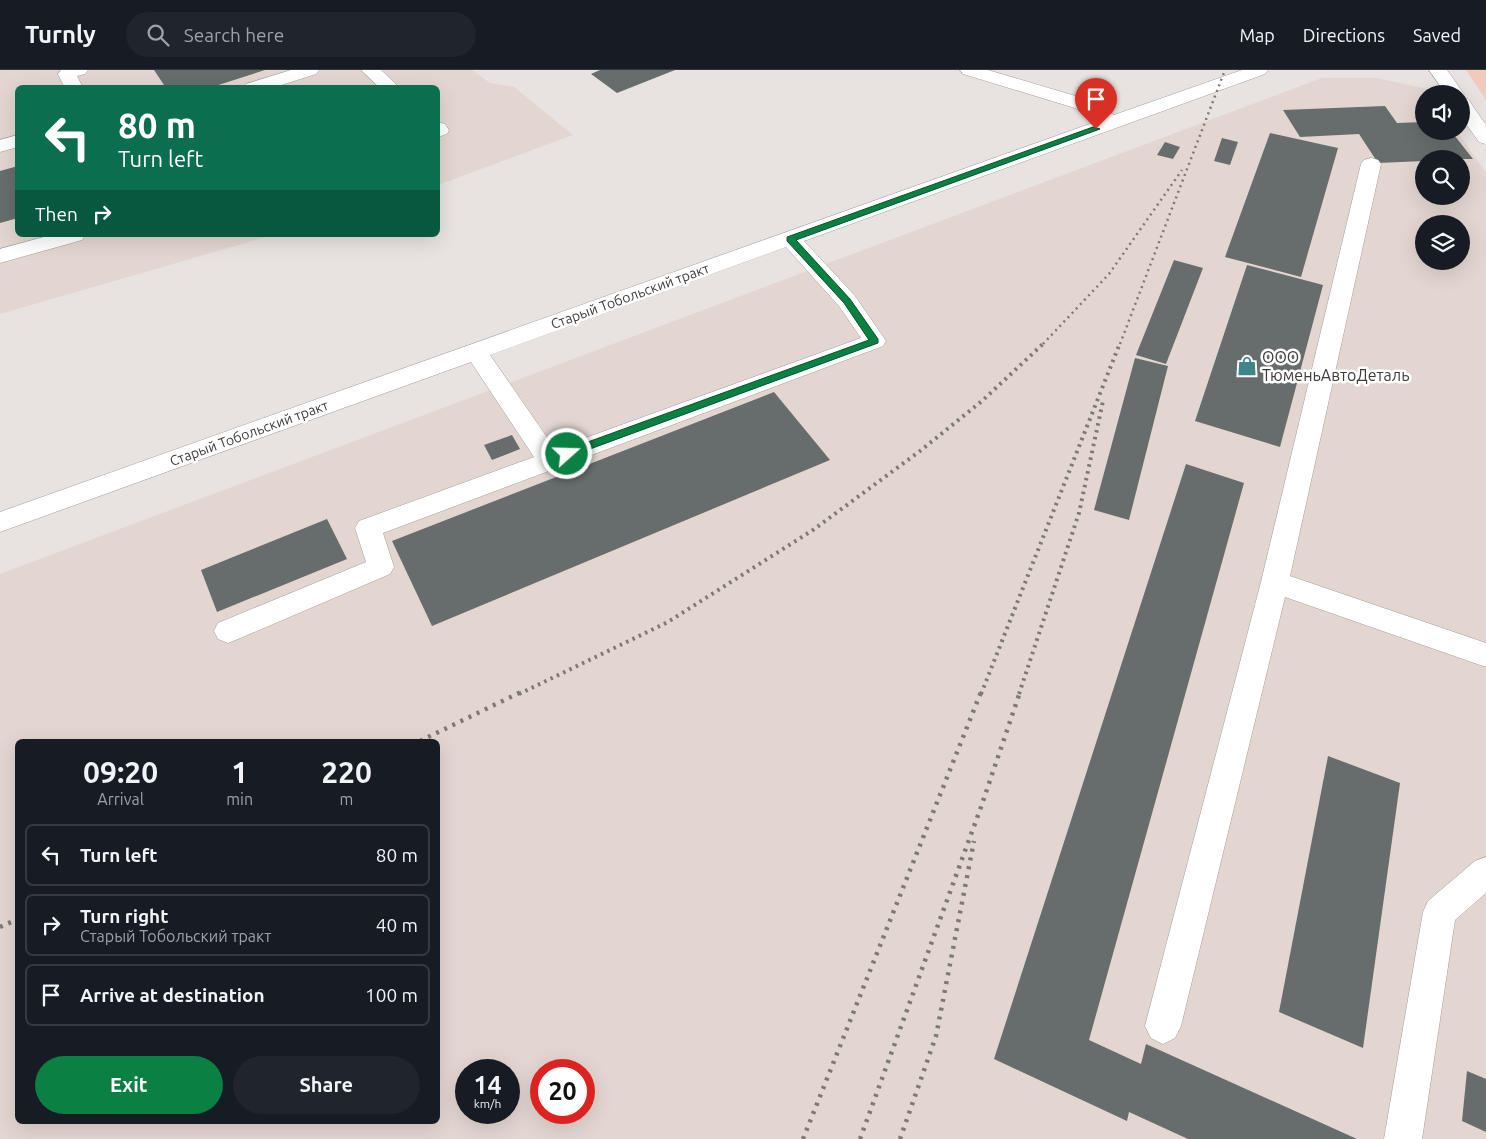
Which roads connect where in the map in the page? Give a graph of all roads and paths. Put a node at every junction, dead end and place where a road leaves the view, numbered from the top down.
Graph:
1 (79, 70) edge
2 (310, 70) edge
3 (370, 70) edge
4 (969, 70) edge
5 (1259, 70) edge
6 (1438, 70) edge
7 (72, 85) edge
8 (262, 85) edge
9 (387, 85) edge
10 (1449, 85) edge
11 (1470, 116) edge
12 (1114, 123) junction
13 (1486, 138) edge
14 (15, 142) edge
15 (0, 146) edge
16 (1371, 164) dead end
17 (68, 237) edge
18 (790, 239) junction
19 (0, 256) edge
20 (476, 352) junction
21 (549, 460) junction
22 (0, 522) edge
23 (1275, 582) junction
24 (228, 630) dead end
25 (1486, 655) edge
26 (1486, 872) edge
27 (1163, 1026) dead end
28 (1403, 1139) edge

1 - 7 street
2 - 8 street
3 - 9 street
4 - 12 street
5 - 12 street, Старый Тобольский тракт
6 - 10 street
11 - 13 street
12 - 18 street, Старый Тобольский тракт
14 - 15 street
16 - 23 street
17 - 19 street
18 - 20 street, Старый Тобольский тракт
18 - 21 street
20 - 21 street
20 - 22 street, Старый Тобольский тракт
21 - 24 street
23 - 25 street
23 - 27 street
26 - 28 street

